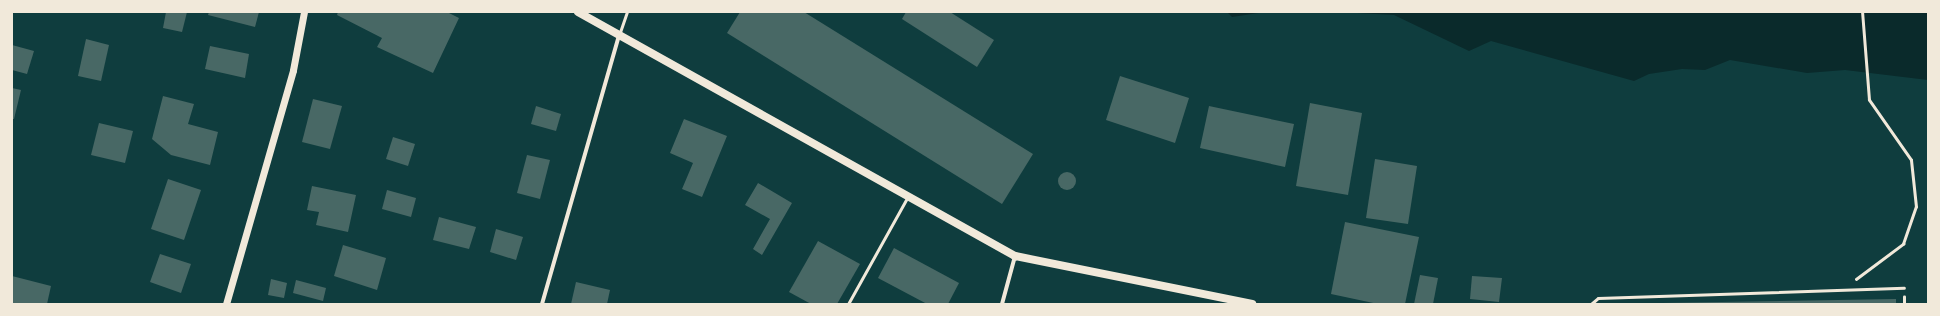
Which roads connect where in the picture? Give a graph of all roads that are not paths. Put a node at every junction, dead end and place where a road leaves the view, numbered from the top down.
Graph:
1 (304, 12) edge
2 (578, 12) edge
3 (627, 12) edge
4 (619, 36) junction
5 (908, 198) junction
6 (1015, 256) junction
7 (1904, 288) dead end
8 (226, 304) edge
9 (542, 304) edge
10 (848, 304) edge
11 (1002, 304) edge
12 (1252, 304) edge
13 (1591, 304) edge

1 - 8 street
2 - 4 main road
3 - 4 lane
4 - 5 main road
4 - 9 street
5 - 6 main road
5 - 10 lane
6 - 11 street
6 - 12 main road
7 - 13 lane

